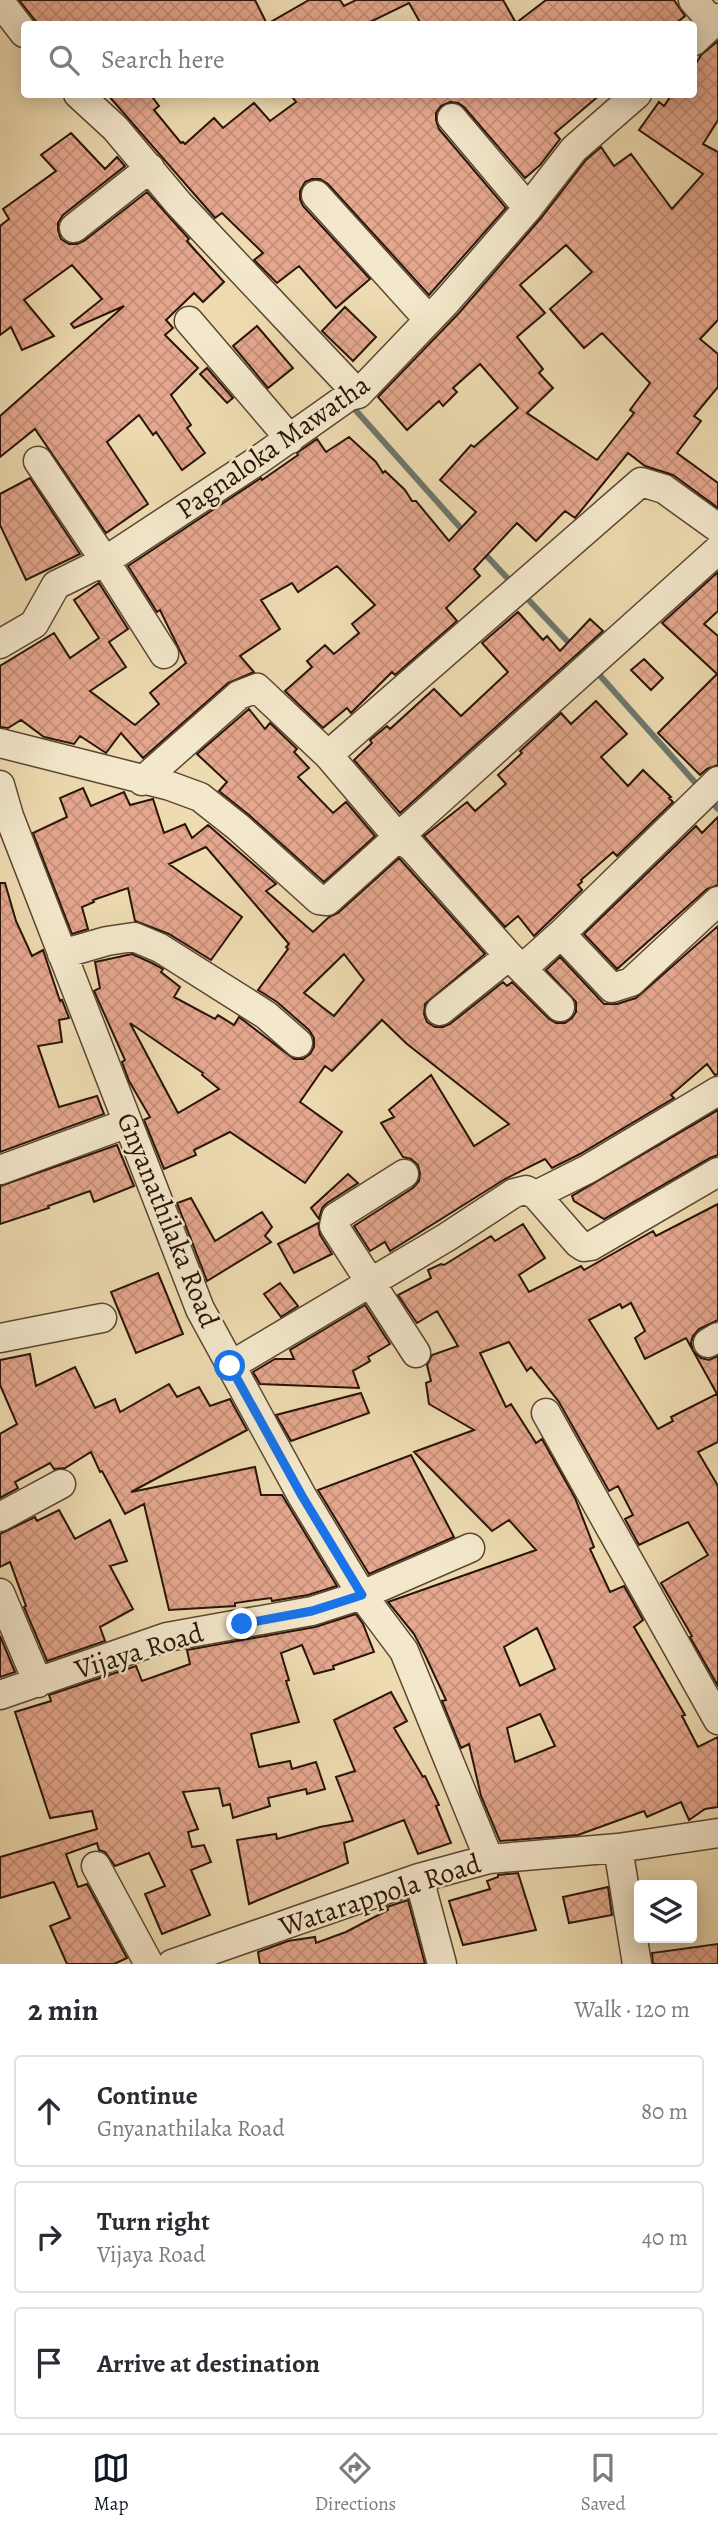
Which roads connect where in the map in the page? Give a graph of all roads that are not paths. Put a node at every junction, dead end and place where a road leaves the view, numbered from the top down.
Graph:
1 (693, 0) edge
2 (0, 2) edge
3 (708, 28) edge
4 (21, 29) edge
5 (82, 98) edge
6 (627, 98) edge
7 (452, 118) dead end
8 (150, 168) junction
9 (316, 195) dead end
10 (528, 208) junction
11 (74, 228) dead end
12 (429, 320) junction
13 (188, 321) dead end
14 (354, 395) junction
15 (290, 439) junction
16 (38, 461) dead end
17 (718, 528) edge
18 (718, 550) edge
19 (105, 561) junction
20 (0, 644) edge
21 (164, 654) dead end
22 (0, 743) edge
23 (328, 755) junction
24 (142, 781) junction
25 (718, 781) edge
26 (0, 785) edge
27 (398, 837) junction
28 (718, 901) edge
29 (561, 934) junction
30 (62, 954) junction
31 (516, 962) junction
32 (560, 1007) dead end
33 (440, 1011) dead end
34 (298, 1043) dead end
35 (718, 1091) edge
36 (128, 1123) junction
37 (0, 1170) edge
38 (718, 1172) edge
39 (404, 1174) dead end
40 (536, 1195) junction
41 (369, 1284) junction
42 (102, 1318) dead end
43 (0, 1338) edge
44 (415, 1353) dead end
45 (230, 1366) junction
46 (546, 1413) dead end
47 (61, 1483) dead end
48 (0, 1517) edge
49 (470, 1548) dead end
50 (0, 1593) edge
51 (362, 1595) junction
52 (38, 1683) junction
53 (0, 1695) edge
54 (718, 1720) edge
55 (718, 1833) edge
56 (618, 1848) junction
57 (489, 1859) junction
58 (96, 1866) dead end
59 (419, 1878) junction
60 (149, 1964) edge
61 (172, 1964) edge
62 (442, 1964) edge
63 (637, 1964) edge

1 - 3 street
2 - 4 street
5 - 8 street
6 - 10 street, Pagnaloka Mawatha
7 - 10 street
8 - 11 street
8 - 14 street
9 - 12 street
10 - 12 street, Pagnaloka Mawatha
12 - 14 street, Pagnaloka Mawatha
13 - 15 street
14 - 15 street, Pagnaloka Mawatha
15 - 19 street, Pagnaloka Mawatha
16 - 19 street
17 - 23 street
18 - 27 street
19 - 20 street, Pagnaloka Mawatha
19 - 21 street
22 - 24 street
23 - 24 street
23 - 27 street
24 - 27 street
25 - 29 street
26 - 30 street, Gnyanathilaka Road
27 - 31 street
28 - 29 street
29 - 31 street
30 - 34 street
30 - 36 street, Gnyanathilaka Road
31 - 32 street
31 - 33 street
35 - 40 street
36 - 37 street
36 - 45 street, Gnyanathilaka Road
38 - 40 street
39 - 41 street
40 - 41 street
41 - 44 street
41 - 45 street
42 - 43 street
45 - 51 street, Gnyanathilaka Road
46 - 54 street
47 - 48 street
49 - 51 street, Vijaya Road
50 - 52 street
51 - 52 street, Vijaya Road
51 - 57 street, Gnyanathilaka Road
52 - 53 street, Vijaya Road
55 - 56 street, Watarappola Road
56 - 57 street, Watarappola Road
56 - 63 street
57 - 59 street, Watarappola Road
58 - 60 street
59 - 61 street, Watarappola Road
59 - 62 street

